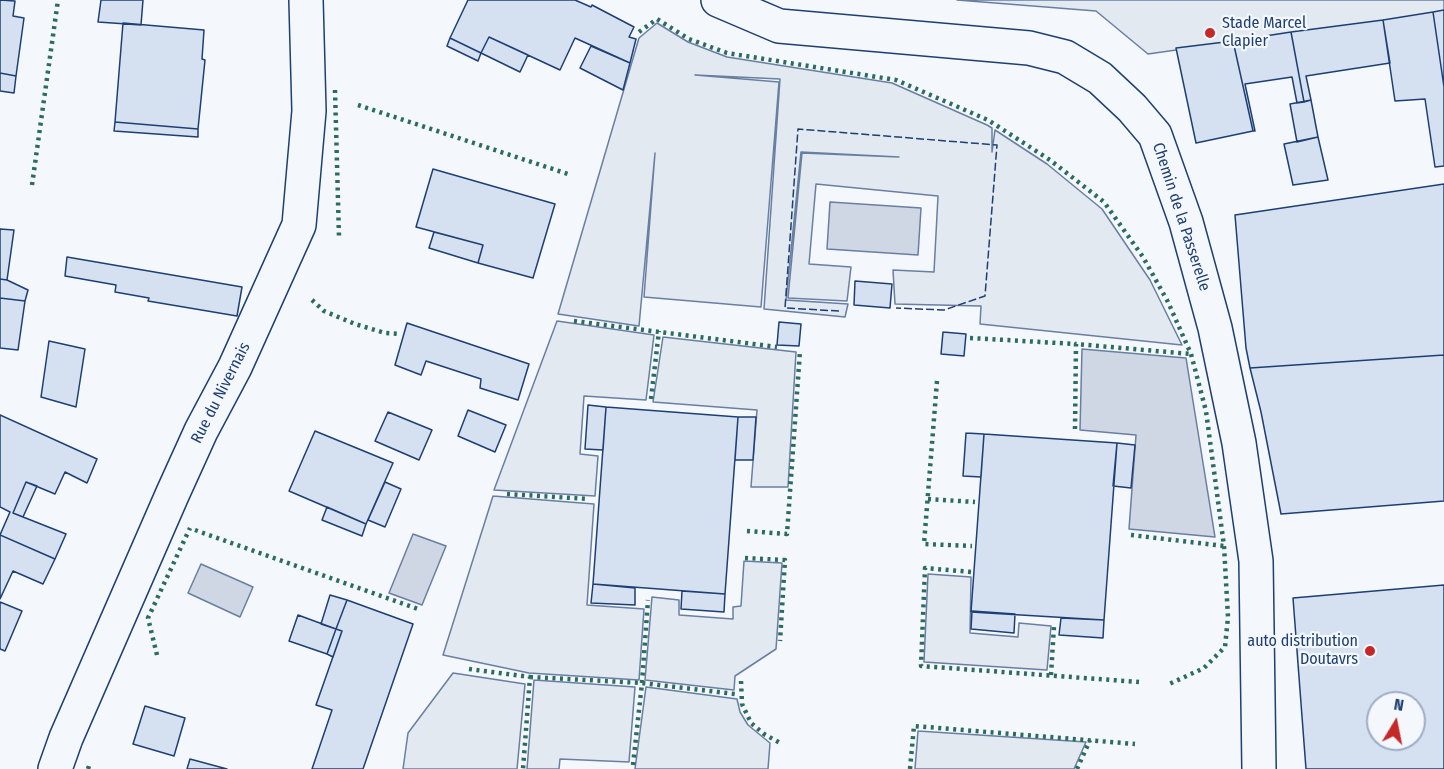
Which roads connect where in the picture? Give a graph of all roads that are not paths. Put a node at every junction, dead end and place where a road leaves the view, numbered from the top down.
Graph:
1 (306, 0) edge
2 (718, 0) edge
3 (55, 769) edge
4 (1259, 769) edge

1 - 3 street, Rue du Nivernais
2 - 4 street, Chemin de la Passerelle

